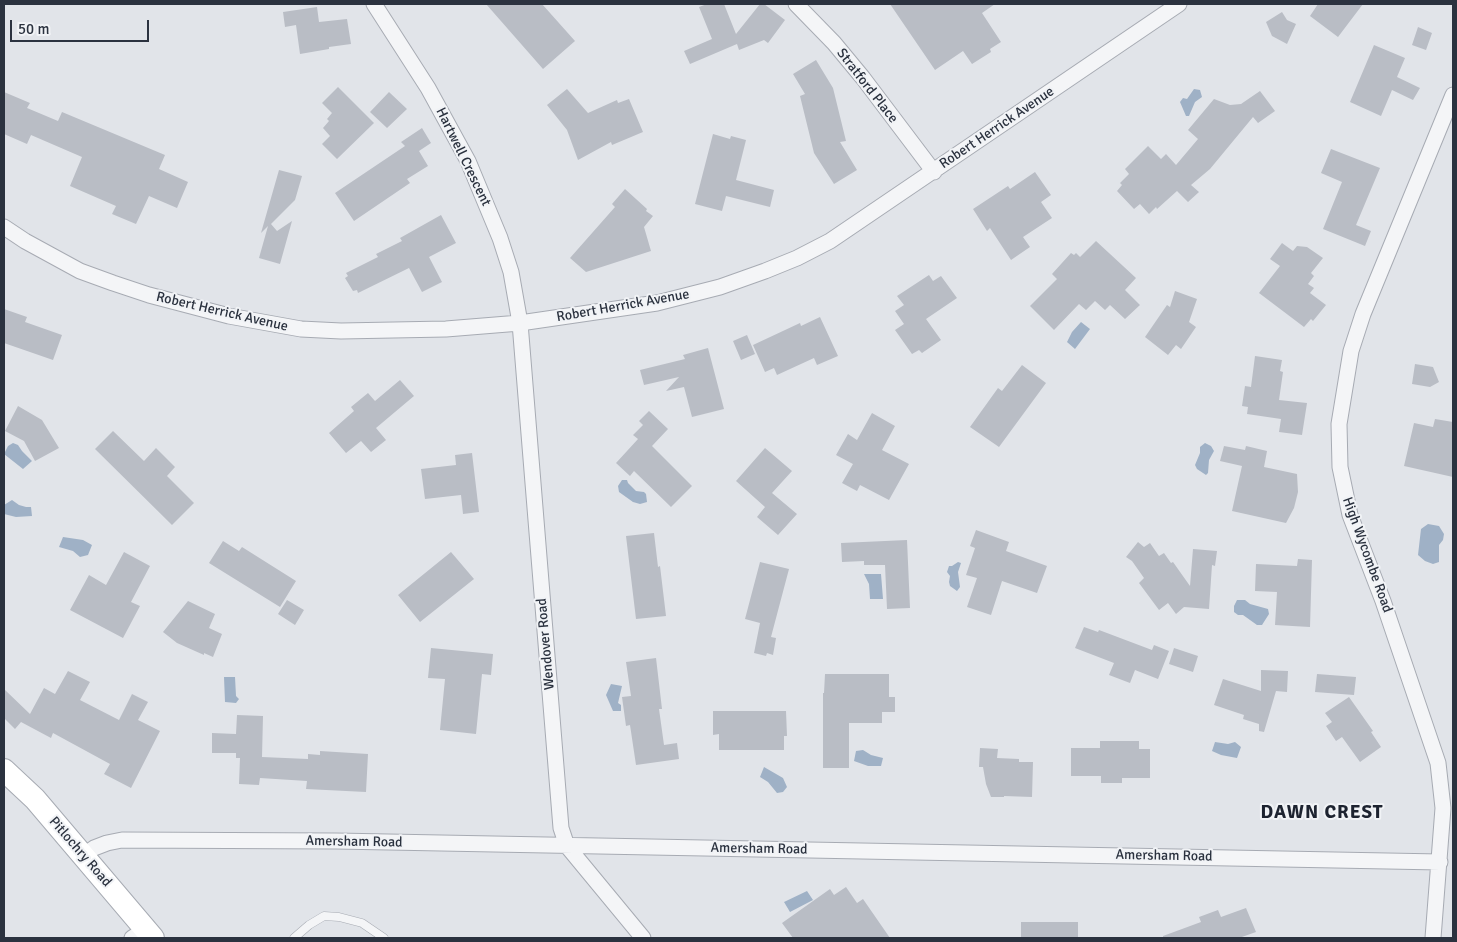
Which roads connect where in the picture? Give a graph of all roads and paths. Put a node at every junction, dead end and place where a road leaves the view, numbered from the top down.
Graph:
1 (374, 4) edge
2 (796, 4) edge
3 (1179, 4) edge
4 (1453, 95) edge
5 (934, 172) junction
6 (4, 227) edge
7 (520, 323) junction
8 (4, 770) edge
9 (567, 846) junction
10 (83, 856) junction
11 (1440, 862) junction
12 (144, 935) edge
13 (294, 938) edge
14 (384, 938) edge
15 (643, 938) edge
16 (1432, 938) edge

1 - 7 street, Hartwell Crescent
2 - 5 street, Stratford Place
3 - 5 street, Robert Herrick Avenue
4 - 11 street, High Wycombe Road
5 - 7 street, Robert Herrick Avenue
6 - 7 street, Robert Herrick Avenue
7 - 9 street, Wendover Road
8 - 10 street, Pitlochry Road
9 - 10 street, Amersham Road
9 - 11 street, Amersham Road
9 - 15 street, Wendover Road
10 - 12 street, Pitlochry Road
11 - 16 street, High Wycombe Road
13 - 14 lane

